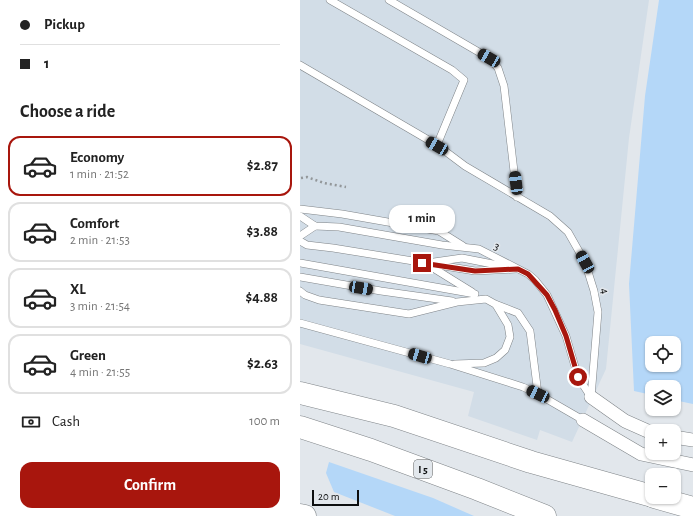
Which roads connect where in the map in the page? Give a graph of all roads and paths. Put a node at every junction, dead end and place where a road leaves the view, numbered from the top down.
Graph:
1 (330, 0) edge
2 (389, 0) edge
3 (300, 66) edge
4 (437, 146) junction
5 (301, 178) dead end
6 (346, 187) dead end
7 (517, 197) junction
8 (300, 209) edge
9 (300, 216) edge
10 (314, 226) junction
11 (300, 236) edge
12 (300, 241) edge
13 (465, 247) junction
14 (300, 263) edge
15 (424, 263) junction
16 (518, 269) junction
17 (300, 278) edge
18 (300, 292) edge
19 (475, 294) junction
20 (486, 299) junction
21 (457, 302) junction
22 (495, 304) junction
23 (300, 323) edge
24 (450, 364) junction
25 (300, 393) edge
26 (538, 394) junction
27 (591, 397) junction
28 (583, 420) joint
29 (300, 427) edge
30 (645, 430) edge
31 (681, 438) edge
32 (693, 440) edge
33 (693, 465) edge
34 (645, 495) edge
35 (678, 504) edge
36 (693, 508) edge
37 (300, 514) edge
38 (305, 516) edge
39 (545, 516) edge

1 - 4 lane
2 - 7 lane
3 - 4 lane, 4
4 - 7 lane, 4
5 - 6 path
7 - 27 lane, 4
8 - 13 lane
9 - 10 lane
10 - 11 lane
10 - 13 lane
12 - 15 lane
13 - 16 lane, 3
14 - 19 lane
15 - 16 lane
15 - 16 lane
15 - 19 lane
16 - 27 lane, 3
17 - 21 lane
18 - 21 lane
19 - 20 lane
20 - 21 lane
20 - 22 lane
22 - 24 lane
22 - 26 lane
23 - 24 lane
24 - 26 lane
25 - 34 highway
26 - 28 lane
27 - 30 street
28 - 33 street
29 - 39 highway, I 5
31 - 32 street
35 - 36 highway
37 - 38 highway

